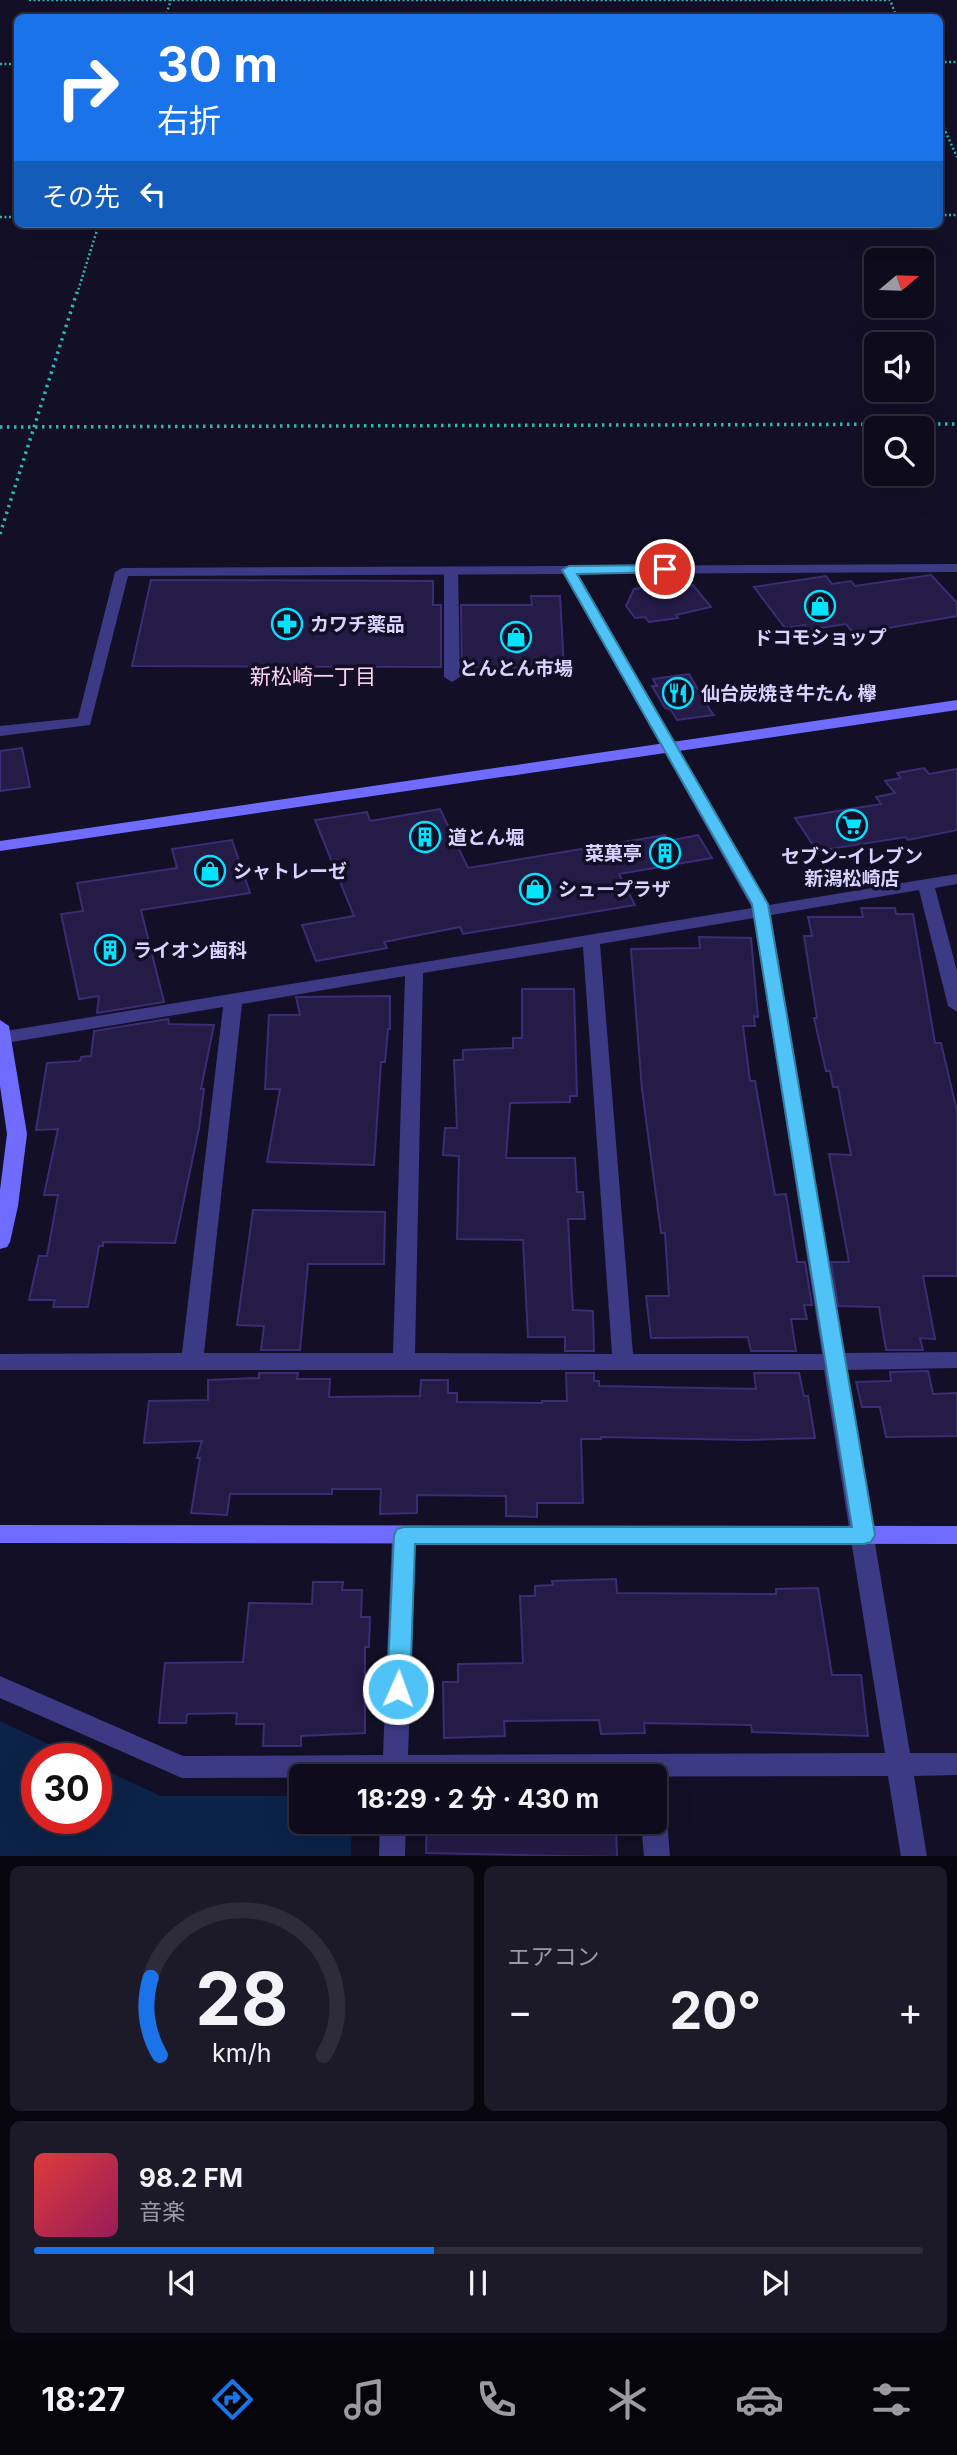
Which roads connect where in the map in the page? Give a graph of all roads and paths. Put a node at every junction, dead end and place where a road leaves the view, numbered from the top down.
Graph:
1 (29, 0) edge
2 (171, 0) edge
3 (895, 14) edge
4 (943, 126) edge
5 (957, 157) edge
6 (98, 228) edge
7 (957, 424) edge
8 (36, 426) junction
9 (0, 427) edge
10 (0, 534) edge
11 (957, 568) edge
12 (451, 570) junction
13 (569, 570) junction
14 (452, 677) dead end
15 (957, 705) edge
16 (0, 731) edge
17 (670, 747) junction
18 (0, 846) edge
19 (957, 880) edge
20 (926, 885) junction
21 (761, 910) junction
22 (591, 940) junction
23 (414, 969) junction
24 (233, 999) junction
25 (957, 1006) edge
26 (1, 1034) edge
27 (4, 1206) edge
28 (0, 1242) edge
29 (192, 1360) junction
30 (404, 1360) junction
31 (957, 1360) edge
32 (0, 1362) edge
33 (836, 1362) junction
34 (622, 1363) junction
35 (0, 1534) edge
36 (404, 1535) junction
37 (864, 1535) junction
38 (957, 1535) edge
39 (0, 1686) edge
40 (898, 1763) junction
41 (395, 1764) edge
42 (957, 1764) edge
43 (289, 1769) edge
44 (667, 1770) edge
45 (393, 1834) edge
46 (655, 1834) edge
47 (392, 1856) edge
48 (657, 1856) edge
49 (914, 1856) edge

1 - 2 path
2 - 3 path
4 - 5 path
6 - 8 path
7 - 8 path
8 - 9 path
8 - 10 path
11 - 13 street
12 - 13 street
12 - 14 street
12 - 16 street
13 - 17 street
15 - 17 street
17 - 18 street
17 - 21 street
19 - 20 street
20 - 21 street
20 - 25 street
21 - 22 street
21 - 33 street
22 - 23 street
22 - 34 street
23 - 24 street
23 - 30 street
24 - 26 street
24 - 29 street
26 - 27 street
27 - 28 street
29 - 30 street
29 - 32 street
30 - 34 street
31 - 33 street
33 - 34 street
33 - 37 street
35 - 36 street
36 - 37 street
36 - 41 street
37 - 38 street
37 - 40 street
39 - 43 street
40 - 42 street
40 - 44 street
40 - 49 street
45 - 47 street
46 - 48 street

